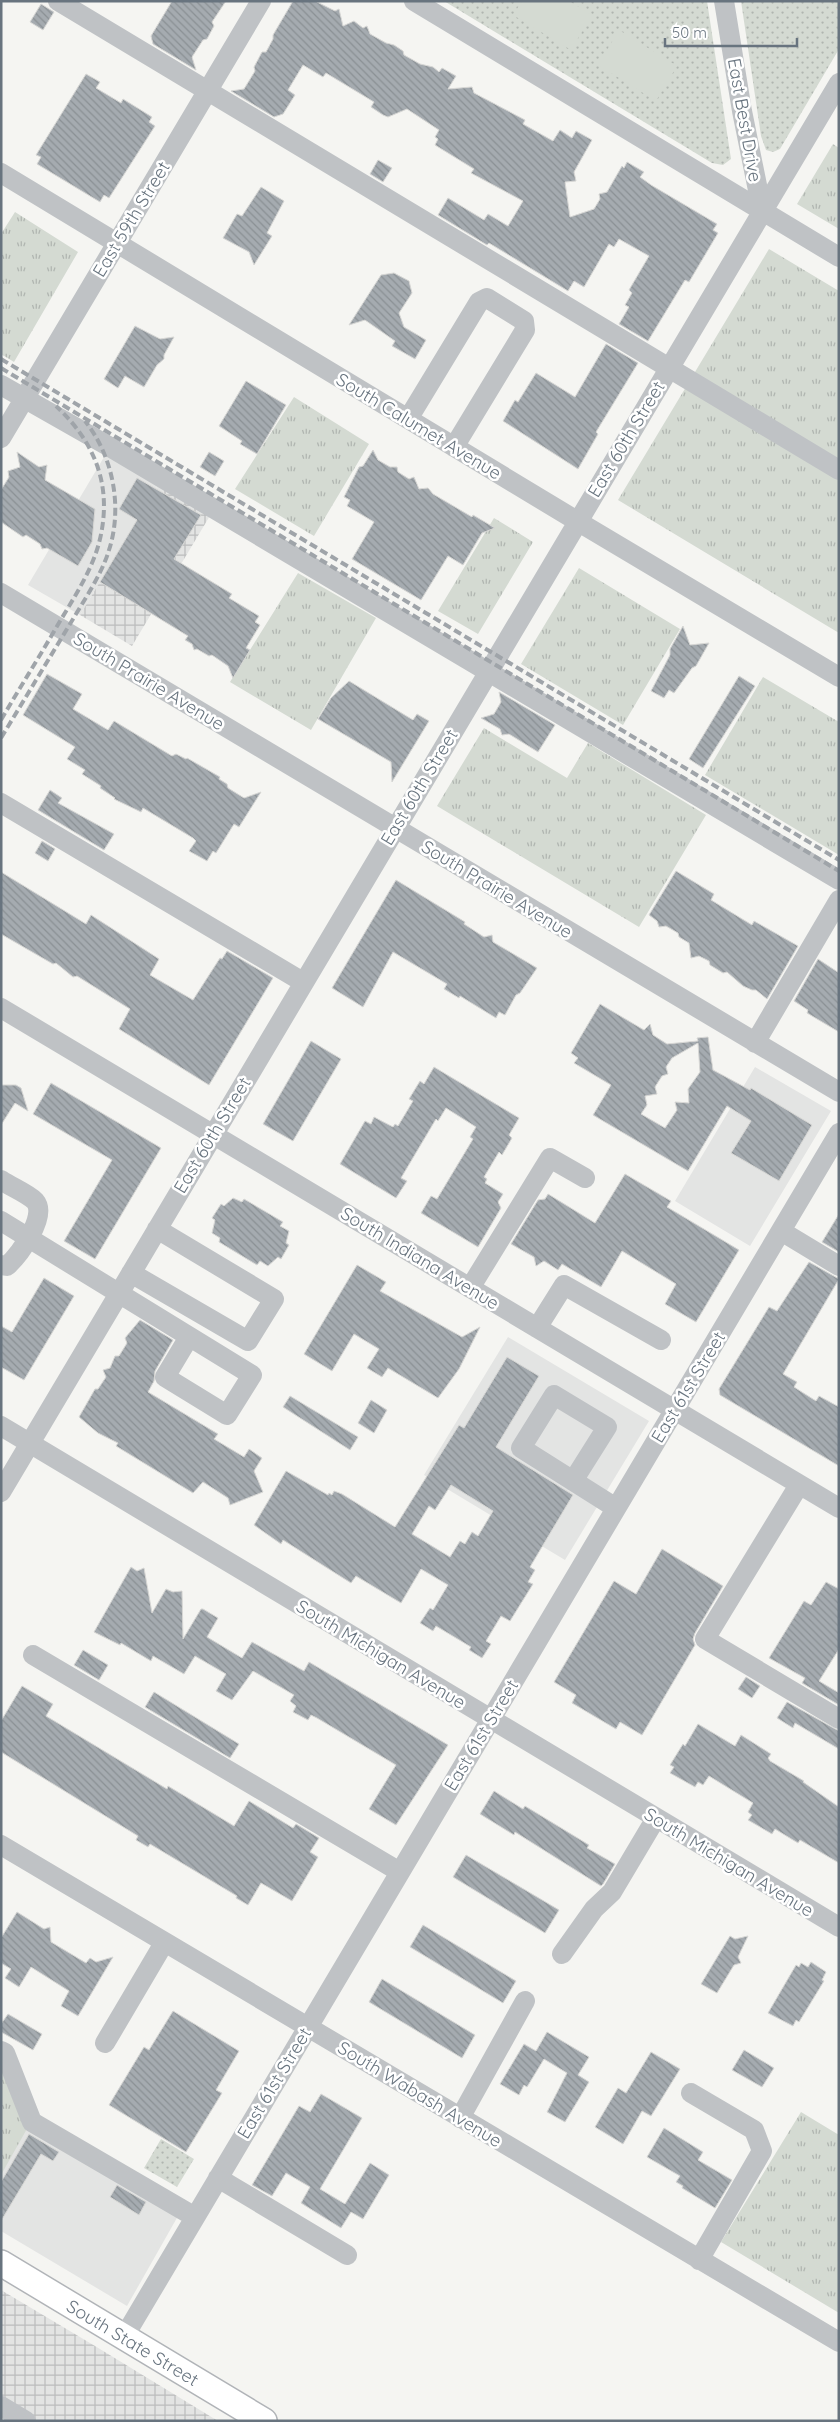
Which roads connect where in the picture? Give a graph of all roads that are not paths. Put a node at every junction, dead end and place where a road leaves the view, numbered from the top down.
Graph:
1 (58, 1) edge
2 (261, 1) edge
3 (414, 1) edge
4 (724, 1) edge
5 (839, 84) edge
6 (208, 91) junction
7 (1, 173) edge
8 (762, 210) junction
9 (118, 242) junction
10 (839, 257) edge
11 (668, 367) junction
12 (1, 385) edge
13 (25, 398) junction
14 (408, 419) junction
15 (1, 438) edge
16 (454, 447) junction
17 (839, 470) edge
18 (577, 521) junction
19 (1, 593) edge
20 (488, 673) junction
21 (839, 677) edge
22 (1, 803) edge
23 (395, 828) junction
24 (839, 880) edge
25 (839, 900) edge
26 (303, 982) junction
27 (1, 1008) edge
28 (755, 1043) junction
29 (839, 1092) edge
30 (839, 1133) edge
31 (213, 1134) junction
32 (584, 1178) dead end
33 (1, 1180) edge
34 (1, 1222) edge
35 (157, 1229) junction
36 (781, 1231) junction
37 (28, 1238) junction
38 (1, 1266) edge
39 (839, 1266) edge
40 (131, 1273) junction
41 (470, 1288) junction
42 (119, 1293) junction
43 (537, 1328) junction
44 (189, 1337) dead end
45 (661, 1340) dead end
46 (674, 1410) junction
47 (1, 1426) edge
48 (30, 1444) junction
49 (573, 1481) dead end
50 (799, 1485) junction
51 (1, 1492) edge
52 (616, 1508) junction
53 (839, 1508) edge
54 (33, 1655) dead end
55 (839, 1718) edge
56 (490, 1719) junction
57 (656, 1818) junction
58 (1, 1845) edge
59 (400, 1872) junction
60 (839, 1927) edge
61 (164, 1942) junction
62 (562, 1954) dead end
63 (525, 2001) dead end
64 (307, 2028) junction
65 (105, 2043) dead end
66 (1, 2051) edge
67 (691, 2093) dead end
68 (460, 2118) junction
69 (218, 2178) junction
70 (195, 2217) junction
71 (346, 2255) dead end
72 (699, 2260) junction
73 (1, 2263) edge
74 (124, 2337) junction
75 (839, 2342) edge
76 (1, 2406) edge
77 (254, 2418) edge
78 (26, 2421) edge

1 - 6 street
2 - 6 street, East 59th Street
3 - 8 street
4 - 8 street, East Best Drive
5 - 8 street, East 60th Street
6 - 9 street, East 59th Street
6 - 11 street
7 - 9 street, South Calumet Avenue
8 - 10 street
8 - 11 street, East 60th Street
9 - 13 street, East 59th Street
9 - 14 street, South Calumet Avenue
11 - 17 street
11 - 18 street, East 60th Street
12 - 13 street
13 - 15 street, East 59th Street
13 - 20 street
14 - 16 street, South Calumet Avenue
14 - 16 street
16 - 18 street, South Calumet Avenue
18 - 20 street, East 60th Street
18 - 21 street, South Calumet Avenue
19 - 23 street, South Prairie Avenue
20 - 23 street, East 60th Street
20 - 24 street
22 - 26 street
23 - 26 street, East 60th Street
23 - 28 street, South Prairie Avenue
25 - 28 street
26 - 31 street, East 60th Street
27 - 31 street, South Indiana Avenue
28 - 29 street, South Prairie Avenue
30 - 36 street, East 61st Street
31 - 35 street, East 60th Street
31 - 41 street, South Indiana Avenue
32 - 41 street
33 - 37 street
34 - 37 street
35 - 40 street, East 60th Street
35 - 40 street
36 - 39 street
36 - 46 street, East 61st Street
37 - 38 street
37 - 42 street
40 - 42 street, East 60th Street
41 - 43 street, South Indiana Avenue
42 - 44 street
42 - 48 street, East 60th Street
43 - 45 street
43 - 46 street, South Indiana Avenue
46 - 50 street, South Indiana Avenue
46 - 52 street, East 61st Street
47 - 48 street, South Michigan Avenue
48 - 51 street, East 60th Street
48 - 56 street, South Michigan Avenue
49 - 52 street
50 - 53 street, South Indiana Avenue
50 - 55 street
52 - 56 street, East 61st Street
54 - 59 street
56 - 57 street, South Michigan Avenue
56 - 59 street, East 61st Street
57 - 60 street, South Michigan Avenue
57 - 62 street
58 - 61 street, South Wabash Avenue
59 - 64 street, East 61st Street
61 - 64 street, South Wabash Avenue
61 - 65 street
63 - 68 street
64 - 68 street, South Wabash Avenue
64 - 69 street, East 61st Street
66 - 70 street
67 - 72 street
68 - 72 street, South Wabash Avenue
69 - 70 street, East 61st Street
69 - 71 street
70 - 74 street, East 61st Street
72 - 75 street, South Wabash Avenue
73 - 74 main road, South State Street
74 - 77 main road, South State Street
76 - 78 street

